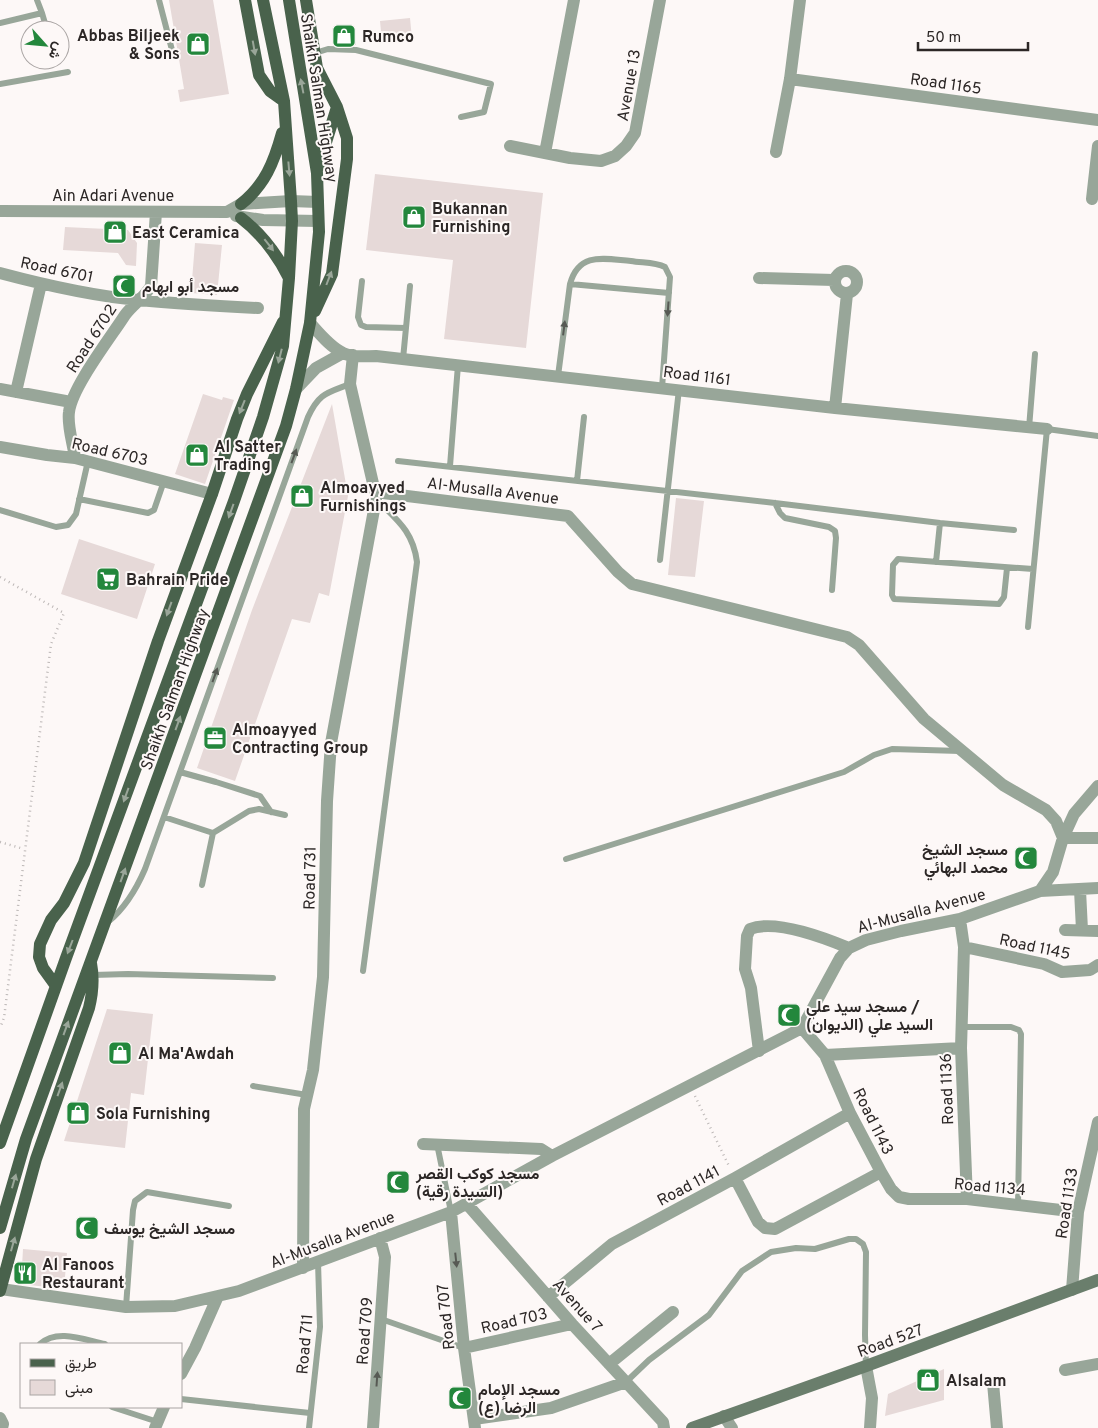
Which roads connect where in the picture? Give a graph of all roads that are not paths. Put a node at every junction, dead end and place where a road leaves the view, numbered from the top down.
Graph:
1 (37, 0) edge
2 (159, 0) edge
3 (245, 0) edge
4 (263, 0) edge
5 (289, 0) edge
6 (306, 0) edge
7 (574, 0) edge
8 (660, 0) edge
9 (800, 0) edge
10 (42, 13) junction
11 (44, 20) edge
12 (0, 23) edge
13 (172, 50) dead end
14 (315, 52) junction
15 (68, 72) dead end
16 (790, 78) junction
17 (0, 84) edge
18 (284, 102) junction
19 (337, 107) junction
20 (461, 117) dead end
21 (1098, 120) edge
22 (285, 126) junction
23 (510, 146) dead end
24 (1098, 146) edge
25 (776, 152) dead end
26 (545, 153) junction
27 (317, 173) junction
28 (1092, 200) dead end
29 (291, 201) junction
30 (318, 202) junction
31 (242, 204) junction
32 (0, 211) edge
33 (156, 212) junction
34 (227, 212) junction
35 (241, 218) junction
36 (292, 221) junction
37 (318, 221) junction
38 (0, 273) edge
39 (289, 278) junction
40 (759, 278) dead end
41 (834, 280) junction
42 (362, 281) dead end
43 (41, 284) junction
44 (570, 284) junction
45 (410, 286) dead end
46 (670, 293) junction
47 (847, 294) junction
48 (139, 300) junction
49 (258, 308) dead end
50 (286, 316) junction
51 (310, 323) junction
52 (406, 328) junction
53 (348, 354) junction
54 (1035, 354) dead end
55 (403, 359) junction
56 (458, 365) junction
57 (558, 376) junction
58 (350, 384) junction
59 (0, 388) edge
60 (662, 388) junction
61 (296, 389) junction
62 (679, 390) junction
63 (16, 392) junction
64 (71, 402) junction
65 (835, 408) junction
66 (584, 417) dead end
67 (1029, 428) junction
68 (1047, 429) junction
69 (1098, 436) edge
70 (0, 447) edge
71 (75, 458) junction
72 (88, 461) junction
73 (398, 461) dead end
74 (450, 466) junction
75 (164, 481) junction
76 (577, 481) junction
77 (667, 491) junction
78 (212, 494) junction
79 (376, 495) junction
80 (79, 499) junction
81 (775, 502) junction
82 (0, 510) edge
83 (940, 523) junction
84 (1014, 530) dead end
85 (660, 560) dead end
86 (936, 562) junction
87 (1007, 568) junction
88 (1033, 568) junction
89 (832, 590) dead end
90 (1028, 627) dead end
91 (963, 751) junction
92 (180, 772) junction
93 (1098, 786) edge
94 (271, 812) junction
95 (285, 815) dead end
96 (164, 817) junction
97 (213, 833) junction
98 (1063, 838) junction
99 (1098, 838) edge
100 (566, 859) dead end
101 (202, 885) dead end
102 (1098, 888) edge
103 (1080, 890) junction
104 (1040, 891) junction
105 (960, 919) junction
106 (105, 924) junction
107 (1065, 930) dead end
108 (1082, 930) junction
109 (1098, 931) edge
110 (964, 947) junction
111 (849, 948) junction
112 (1098, 964) edge
113 (92, 969) junction
114 (363, 971) dead end
115 (273, 978) dead end
116 (56, 986) junction
117 (961, 1027) junction
118 (802, 1028) junction
119 (961, 1048) junction
120 (759, 1051) junction
121 (825, 1055) junction
122 (253, 1086) dead end
123 (307, 1095) junction
124 (850, 1112) junction
125 (1098, 1122) edge
126 (0, 1143) edge
127 (423, 1144) dead end
128 (437, 1144) junction
129 (552, 1156) junction
130 (881, 1172) junction
131 (735, 1178) junction
132 (899, 1197) joint
133 (966, 1199) junction
134 (467, 1204) junction
135 (1018, 1204) junction
136 (229, 1206) dead end
137 (451, 1212) junction
138 (1078, 1212) junction
139 (0, 1228) edge
140 (380, 1238) junction
141 (318, 1262) junction
142 (304, 1268) junction
143 (1098, 1280) edge
144 (0, 1290) edge
145 (1072, 1290) junction
146 (218, 1296) junction
147 (548, 1297) junction
148 (126, 1307) junction
149 (673, 1312) dead end
150 (381, 1319) junction
151 (572, 1324) junction
152 (41, 1343) edge
153 (100, 1343) edge
154 (464, 1348) junction
155 (185, 1360) edge
156 (609, 1364) junction
157 (1098, 1364) edge
158 (866, 1366) junction
159 (1065, 1370) dead end
160 (626, 1382) junction
161 (993, 1383) dead end
162 (182, 1399) edge
163 (114, 1408) edge
164 (164, 1408) edge
165 (310, 1413) junction
166 (724, 1416) junction
167 (0, 1418) edge
168 (474, 1424) edge
169 (156, 1425) edge
170 (2, 1428) edge
171 (308, 1428) edge
172 (373, 1428) edge
173 (664, 1428) edge
174 (692, 1428) edge
175 (732, 1428) edge
176 (870, 1428) edge
177 (997, 1428) edge

1 - 10 lane
2 - 13 lane
3 -> 18 main road
4 - 18 main road, Shaikh Salman Highway
27 -> 5 main road, Shaikh Salman Highway
6 - 14 main road
7 - 26 street
8 - 26 street, Avenue 13
9 - 16 street
10 - 11 lane
10 - 12 lane
14 - 19 main road
14 - 20 lane
15 - 17 lane
16 - 21 street, Road 1165
16 - 25 street
18 - 22 main road, Shaikh Salman Highway
19 - 27 main road
51 -> 19 main road
22 -> 29 main road, Shaikh Salman Highway
22 - 31 main road
23 - 26 street, Avenue 13
24 - 28 street
27 - 30 main road, Shaikh Salman Highway
29 - 30 street, Ain Adari Avenue
29 - 31 street, Ain Adari Avenue
29 - 36 main road, Shaikh Salman Highway
30 - 37 main road, Shaikh Salman Highway
31 - 34 street, Ain Adari Avenue
32 - 33 street, Ain Adari Avenue
33 - 34 street, Ain Adari Avenue
33 - 48 street, Road 6702
34 - 35 street, Ain Adari Avenue
35 - 36 street, Ain Adari Avenue
35 -> 39 main road
36 - 37 street, Ain Adari Avenue
36 - 39 main road, Shaikh Salman Highway
37 - 51 main road, Shaikh Salman Highway
38 - 43 street, Road 6701
39 - 50 main road, Shaikh Salman Highway
40 - 41 street
41 - 47 street
41 - 47 street
42 - 52 lane
43 - 48 street, Road 6701
43 - 63 street
44 - 46 lane
44 - 46 lane
57 -> 44 lane
45 - 52 lane
46 -> 60 lane
47 - 65 street
48 - 49 street, Road 6701
48 - 64 street, Road 6702
50 -> 78 main road
50 -> 116 main road, Shaikh Salman Highway
51 - 53 street
51 - 61 main road, Shaikh Salman Highway
52 - 55 lane
53 - 55 street, Road 1161
53 - 58 street
53 - 61 street
54 - 67 lane
55 - 56 street, Road 1161
56 - 57 street, Road 1161
56 - 74 lane
57 - 60 street, Road 1161
58 - 79 street
92 -> 58 lane
59 - 63 street
60 - 62 street, Road 1161
106 -> 61 main road, Shaikh Salman Highway
62 - 65 street, Road 1161
62 - 77 lane
63 - 64 street
64 - 71 street, Road 6702
65 - 67 street, Road 1161
66 - 76 lane
67 - 68 street, Road 1161
68 - 69 lane
68 - 88 lane
70 - 71 street, Road 6703
71 - 72 street, Road 6703
72 - 75 street, Road 6703
72 - 80 lane
73 - 74 lane
74 - 76 lane
75 - 78 street, Road 6703
75 - 80 lane
76 - 77 lane
77 - 81 lane
77 - 85 lane
78 -> 116 main road
79 - 91 street, Al-Musalla Avenue
79 - 114 lane
79 - 123 street, Road 731
80 - 82 lane
81 - 83 lane
81 - 89 lane
83 - 84 lane
83 - 86 lane
86 - 87 lane
86 - 87 lane
87 - 88 lane
88 - 90 lane
91 - 98 street, Al-Musalla Avenue
91 - 100 lane
92 - 94 lane
92 - 96 lane
93 - 98 street
94 - 95 lane
94 - 97 lane
96 - 97 lane
96 - 106 lane
97 - 101 lane
98 - 99 street
98 - 104 street
102 - 103 street, Al-Musalla Avenue
103 - 104 street, Al-Musalla Avenue
103 - 108 street
104 - 105 street, Al-Musalla Avenue
105 - 110 street, Road 1136
105 - 111 street, Al-Musalla Avenue
106 - 113 main road, Shaikh Salman Highway
107 - 108 street
108 - 109 street
110 - 112 street, Road 1145
110 - 117 street, Road 1136
111 - 118 street, Al-Musalla Avenue
111 - 120 street
113 - 115 lane
139 -> 113 main road, Shaikh Salman Highway
144 -> 113 main road
116 - 126 main road, Shaikh Salman Highway
117 - 119 street, Road 1136
117 - 135 lane
118 - 120 street, Al-Musalla Avenue
118 - 121 street, Road 1143
119 - 121 street
119 - 133 street, Road 1136
120 - 129 street, Al-Musalla Avenue
121 - 124 street, Road 1143
122 - 123 lane
123 - 142 street, Road 731
124 - 130 street, Road 1143
124 - 131 street, Road 1141
125 - 138 street, Road 1133
127 - 128 street
128 - 129 street
128 - 137 lane
129 - 134 street, Al-Musalla Avenue
130 - 131 street
130 - 132 street, Road 1143
131 - 147 street, Road 1141
132 - 133 street, Road 1134
133 - 135 street, Road 1134
134 - 137 street, Al-Musalla Avenue
134 - 147 street, Avenue 7
135 - 138 street, Road 1134
136 - 148 lane
137 - 140 street, Al-Musalla Avenue
137 -> 154 street, Road 707
138 - 145 street, Road 1133
140 - 141 street, Al-Musalla Avenue
140 - 150 street, Road 709
141 - 142 street, Al-Musalla Avenue
141 - 165 lane, Road 711
142 - 146 street, Al-Musalla Avenue
143 - 145 street, Road 527
144 - 148 street, Al-Musalla Avenue
145 - 158 street, Road 527
146 - 148 street, Al-Musalla Avenue
146 - 155 street
147 - 151 street, Avenue 7
149 - 156 street
150 - 154 lane
172 -> 150 street, Road 709
151 - 154 street, Road 703
151 - 156 street, Avenue 7
152 - 153 lane
154 - 168 street, Road 707
156 - 160 street, Avenue 7
157 - 159 street
158 - 160 lane
158 - 166 street, Road 527
158 - 176 street
160 - 168 street, Road 707
160 - 173 street, Avenue 7
161 - 177 street
162 - 165 lane
163 - 169 lane
164 - 169 street
165 - 171 lane, Road 711
166 - 174 street, Road 527
166 - 175 street
167 - 170 street

